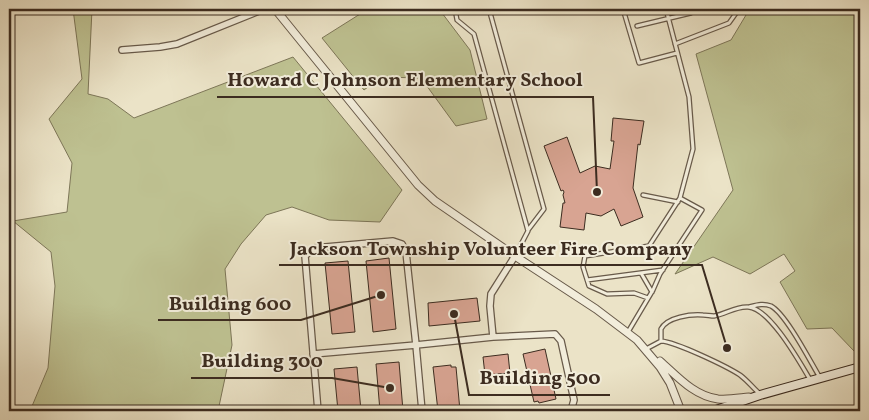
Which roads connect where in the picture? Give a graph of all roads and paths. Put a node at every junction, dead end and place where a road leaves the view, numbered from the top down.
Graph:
1 (264, 9) edge
2 (275, 9) edge
3 (455, 9) edge
4 (489, 9) edge
5 (623, 9) edge
6 (666, 9) edge
7 (690, 9) edge
8 (739, 9) edge
9 (668, 18) junction
10 (637, 26) dead end
11 (675, 44) junction
12 (122, 50) dead end
13 (677, 53) junction
14 (643, 195) dead end
15 (679, 200) junction
16 (528, 231) junction
17 (515, 256) junction
18 (663, 270) junction
19 (641, 273) junction
20 (587, 280) junction
21 (652, 292) junction
22 (648, 298) junction
23 (748, 307) junction
24 (628, 332) junction
25 (493, 337) junction
26 (661, 341) junction
27 (416, 345) junction
28 (646, 349) junction
29 (313, 354) junction
30 (860, 367) edge
31 (821, 379) junction
32 (812, 382) junction
33 (759, 395) junction
34 (318, 411) edge
35 (422, 411) edge
36 (569, 411) edge
37 (681, 411) edge
38 (713, 411) edge
39 (731, 411) edge

1 - 12 street
2 - 17 street
3 - 16 lane
4 - 16 lane
5 - 13 lane
6 - 9 lane
7 - 9 lane
8 - 11 lane
9 - 10 lane
9 - 11 lane
11 - 13 lane
13 - 15 lane
14 - 15 lane
15 - 18 lane
15 - 20 lane
16 - 17 lane
17 - 24 street
17 - 25 street
18 - 19 lane
18 - 21 lane
19 - 20 lane
19 - 21 lane
20 - 22 lane
21 - 22 lane
22 - 24 lane
23 - 26 lane
23 - 31 lane
23 - 32 lane
24 - 28 street
25 - 27 street
25 - 36 street
26 - 28 lane
26 - 33 lane
27 - 29 street
27 - 29 street
27 - 35 street
28 - 33 street
28 - 37 street
29 - 34 street
30 - 31 main road
31 - 32 main road
32 - 33 main road
33 - 38 main road
33 - 39 main road

